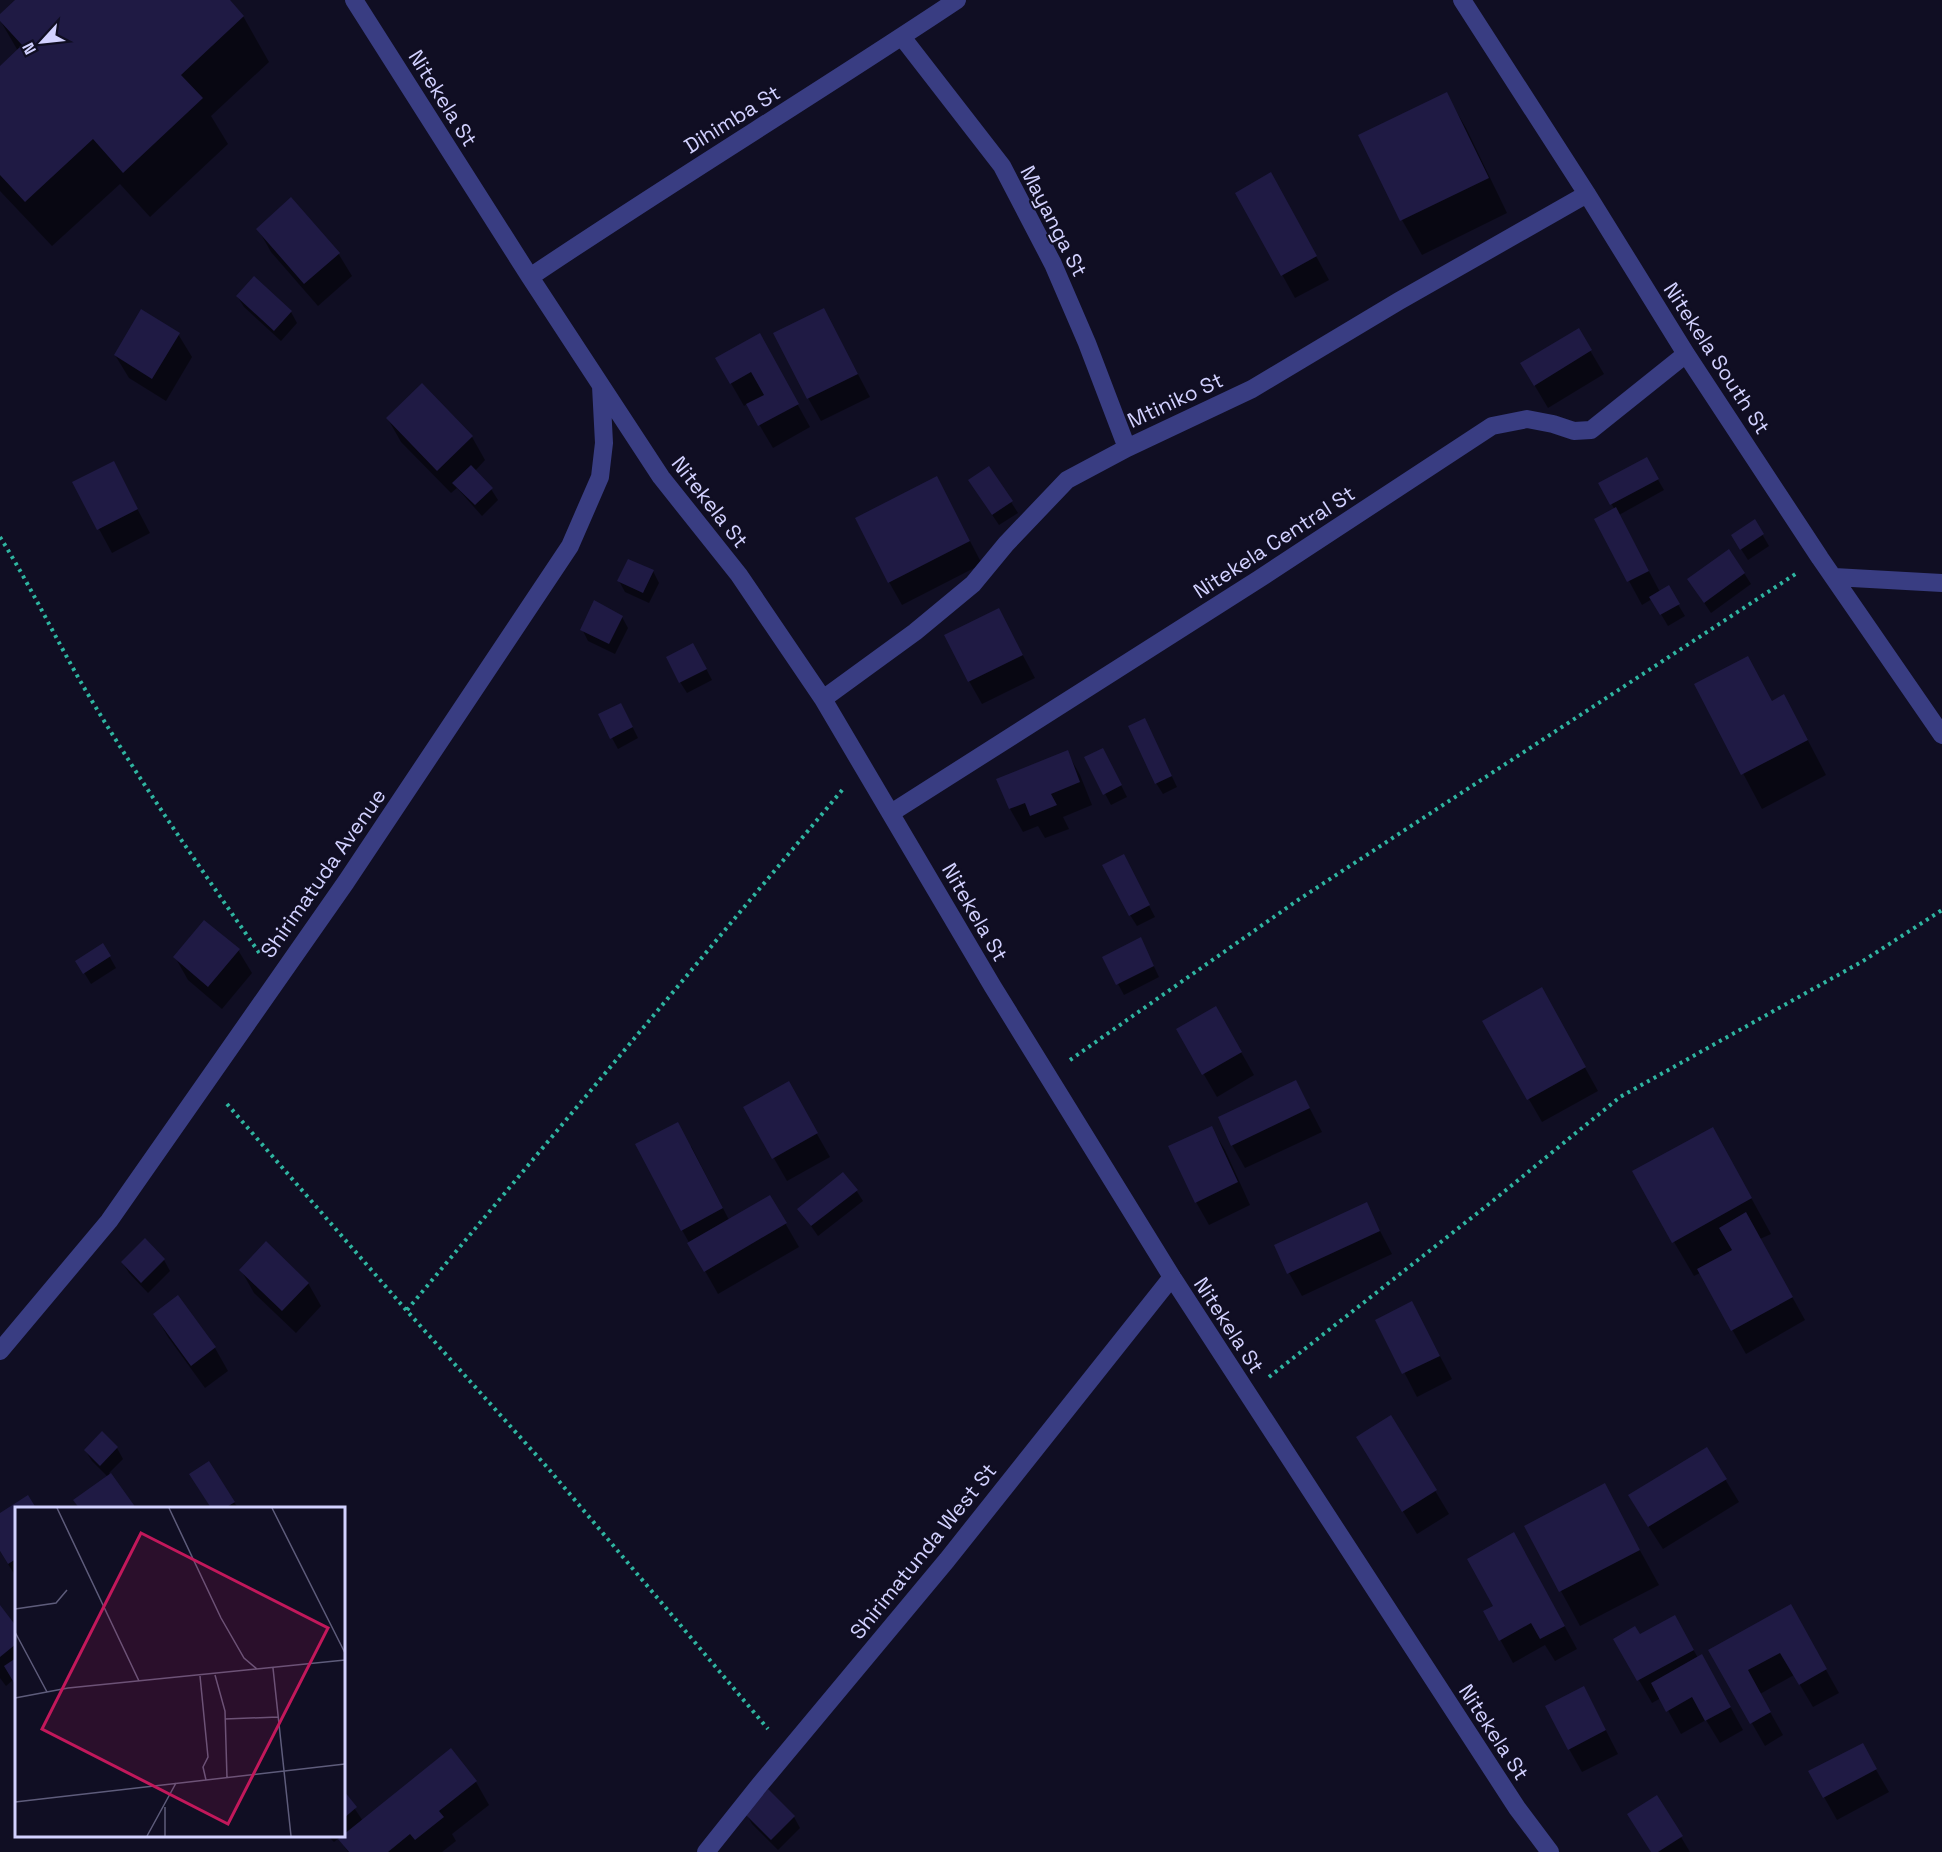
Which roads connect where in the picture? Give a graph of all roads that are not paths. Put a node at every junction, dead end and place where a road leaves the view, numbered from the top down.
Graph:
1 (354, 0) edge
2 (957, 0) edge
3 (1462, 0) edge
4 (902, 37) junction
5 (1587, 194) junction
6 (530, 277) junction
7 (1686, 354) junction
8 (601, 384) junction
9 (1127, 448) junction
10 (1834, 577) junction
11 (1942, 583) edge
12 (823, 699) junction
13 (1942, 735) edge
14 (891, 813) junction
15 (1172, 1277) junction
16 (0, 1351) edge
17 (706, 1852) edge
18 (1551, 1852) edge

1 - 6 street, Nitekela St
2 - 4 street, Dihimba St
3 - 5 street, Nitekela South St
4 - 6 street, Dihimba St
4 - 9 street, Mayanga St
5 - 7 street, Nitekela South St
5 - 9 street, Mtiniko St
6 - 8 street, Nitekela St
7 - 10 street, Nitekela South St
7 - 14 street, Nitekela Central St
8 - 12 street, Nitekela St
8 - 16 street, Shirimatuda Avenue
9 - 12 street, Mtiniko St
10 - 11 street
10 - 13 street, Nitekela South St
12 - 14 street, Nitekela St
14 - 15 street, Nitekela St
15 - 17 street, Shirimatunda West St
15 - 18 street, Nitekela St

